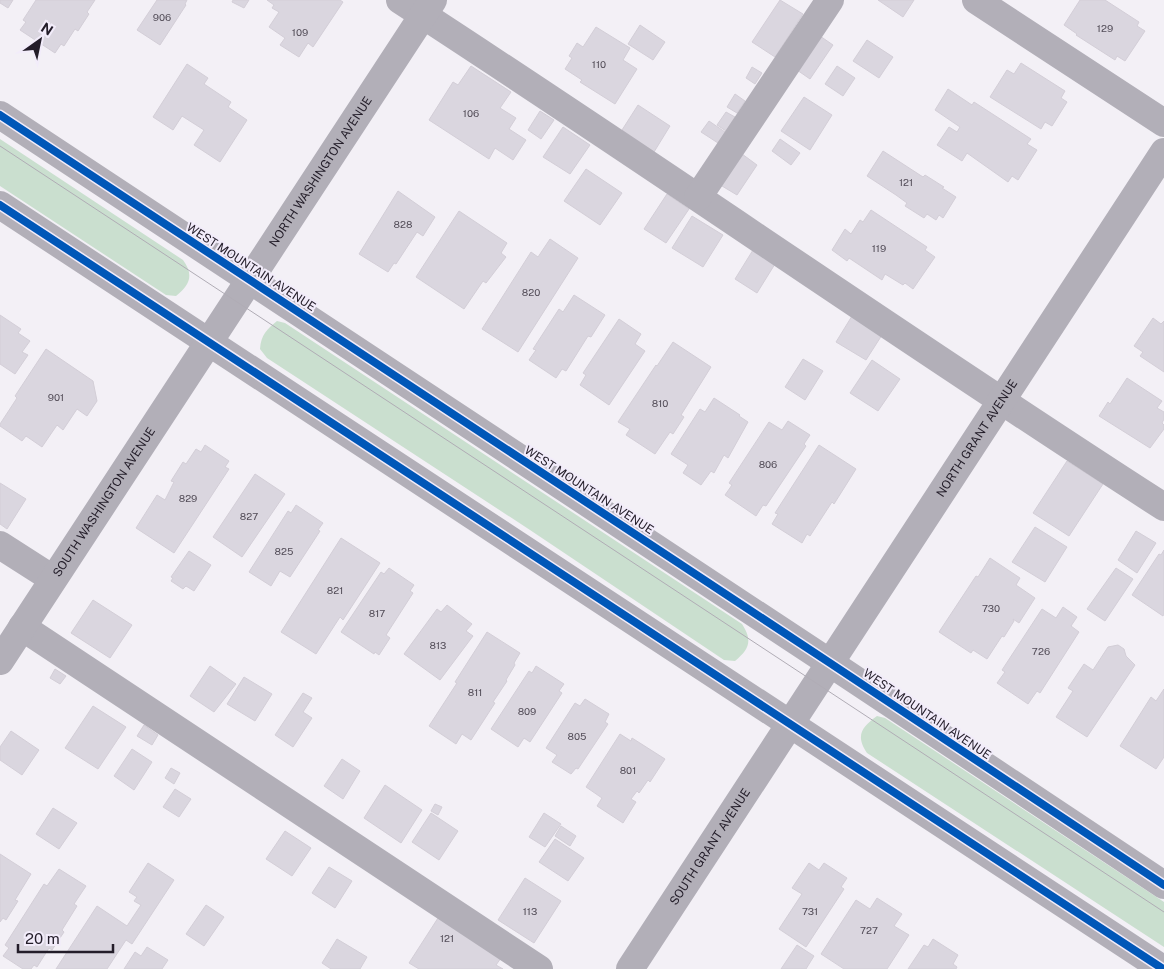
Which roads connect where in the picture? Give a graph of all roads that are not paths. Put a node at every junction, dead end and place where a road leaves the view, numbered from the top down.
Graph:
1 (400, 0) edge
2 (830, 0) edge
3 (976, 0) edge
4 (428, 8) edge
5 (0, 115) edge
6 (1164, 123) edge
7 (1164, 152) edge
8 (698, 197) junction
9 (0, 205) edge
10 (250, 280) junction
11 (209, 343) junction
12 (1002, 402) junction
13 (1164, 507) edge
14 (0, 545) edge
15 (53, 580) junction
16 (22, 627) junction
17 (0, 661) edge
18 (830, 663) junction
19 (790, 725) junction
20 (1164, 886) edge
21 (540, 969) edge
22 (630, 969) edge
23 (1162, 969) edge

1 - 4 street
2 - 8 street
3 - 6 street
4 - 8 street
4 - 10 street, NORTH WASHINGTON AVENUE
5 - 10 street, WEST MOUNTAIN AVENUE
7 - 12 street, NORTH GRANT AVENUE
8 - 12 street
9 - 11 street
10 - 11 street, NORTH WASHINGTON AVENUE
10 - 18 street, WEST MOUNTAIN AVENUE
11 - 15 street, SOUTH WASHINGTON AVENUE
11 - 19 street
12 - 13 street
12 - 18 street, NORTH GRANT AVENUE
14 - 15 street
15 - 16 street, SOUTH WASHINGTON AVENUE
16 - 17 street, SOUTH WASHINGTON AVENUE
16 - 21 street
18 - 19 street, NORTH GRANT AVENUE
18 - 20 street, WEST MOUNTAIN AVENUE
19 - 22 street, SOUTH GRANT AVENUE
19 - 23 street

